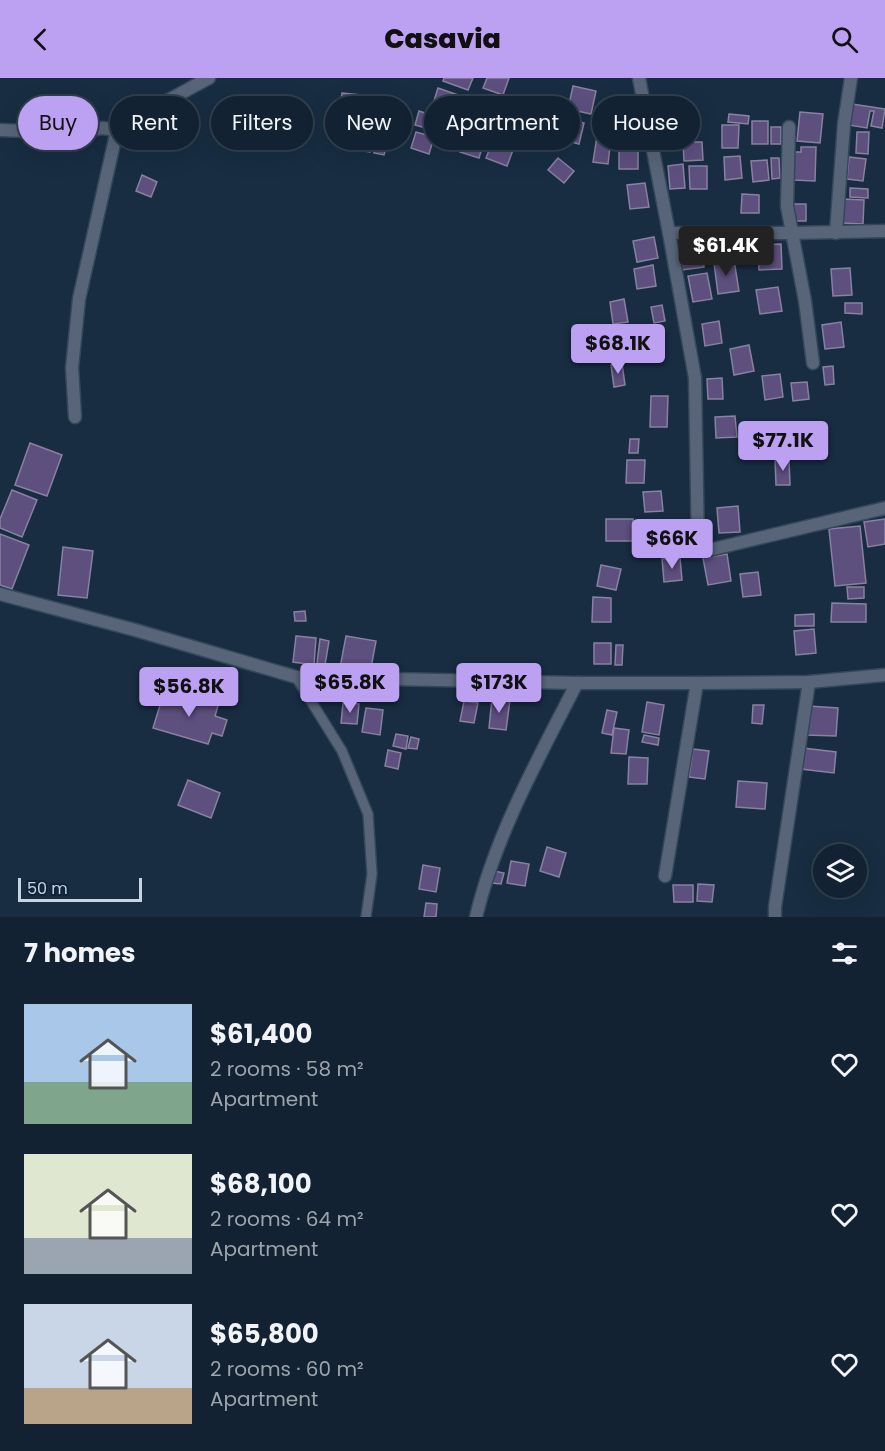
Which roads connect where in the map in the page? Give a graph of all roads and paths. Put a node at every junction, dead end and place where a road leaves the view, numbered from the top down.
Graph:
1 (209, 78) edge
2 (639, 78) edge
3 (851, 78) edge
4 (176, 96) edge
5 (789, 127) dead end
6 (110, 129) edge
7 (0, 130) edge
8 (113, 150) edge
9 (885, 231) edge
10 (836, 232) junction
11 (669, 233) junction
12 (792, 233) junction
13 (813, 363) dead end
14 (75, 417) dead end
15 (885, 508) edge
16 (0, 594) edge
17 (885, 675) edge
18 (296, 677) junction
19 (808, 682) junction
20 (578, 683) junction
21 (697, 683) junction
22 (665, 876) dead end
23 (366, 917) edge
24 (476, 917) edge
25 (775, 917) edge

1 - 4 street
2 - 11 street
3 - 10 street
5 - 12 street
6 - 7 street
8 - 14 street
9 - 10 street
10 - 12 street
11 - 12 street
11 - 15 street
12 - 13 street
16 - 18 street
17 - 19 street
18 - 20 street
18 - 23 lane
19 - 21 street
19 - 25 street
20 - 21 street
20 - 24 street
21 - 22 street

